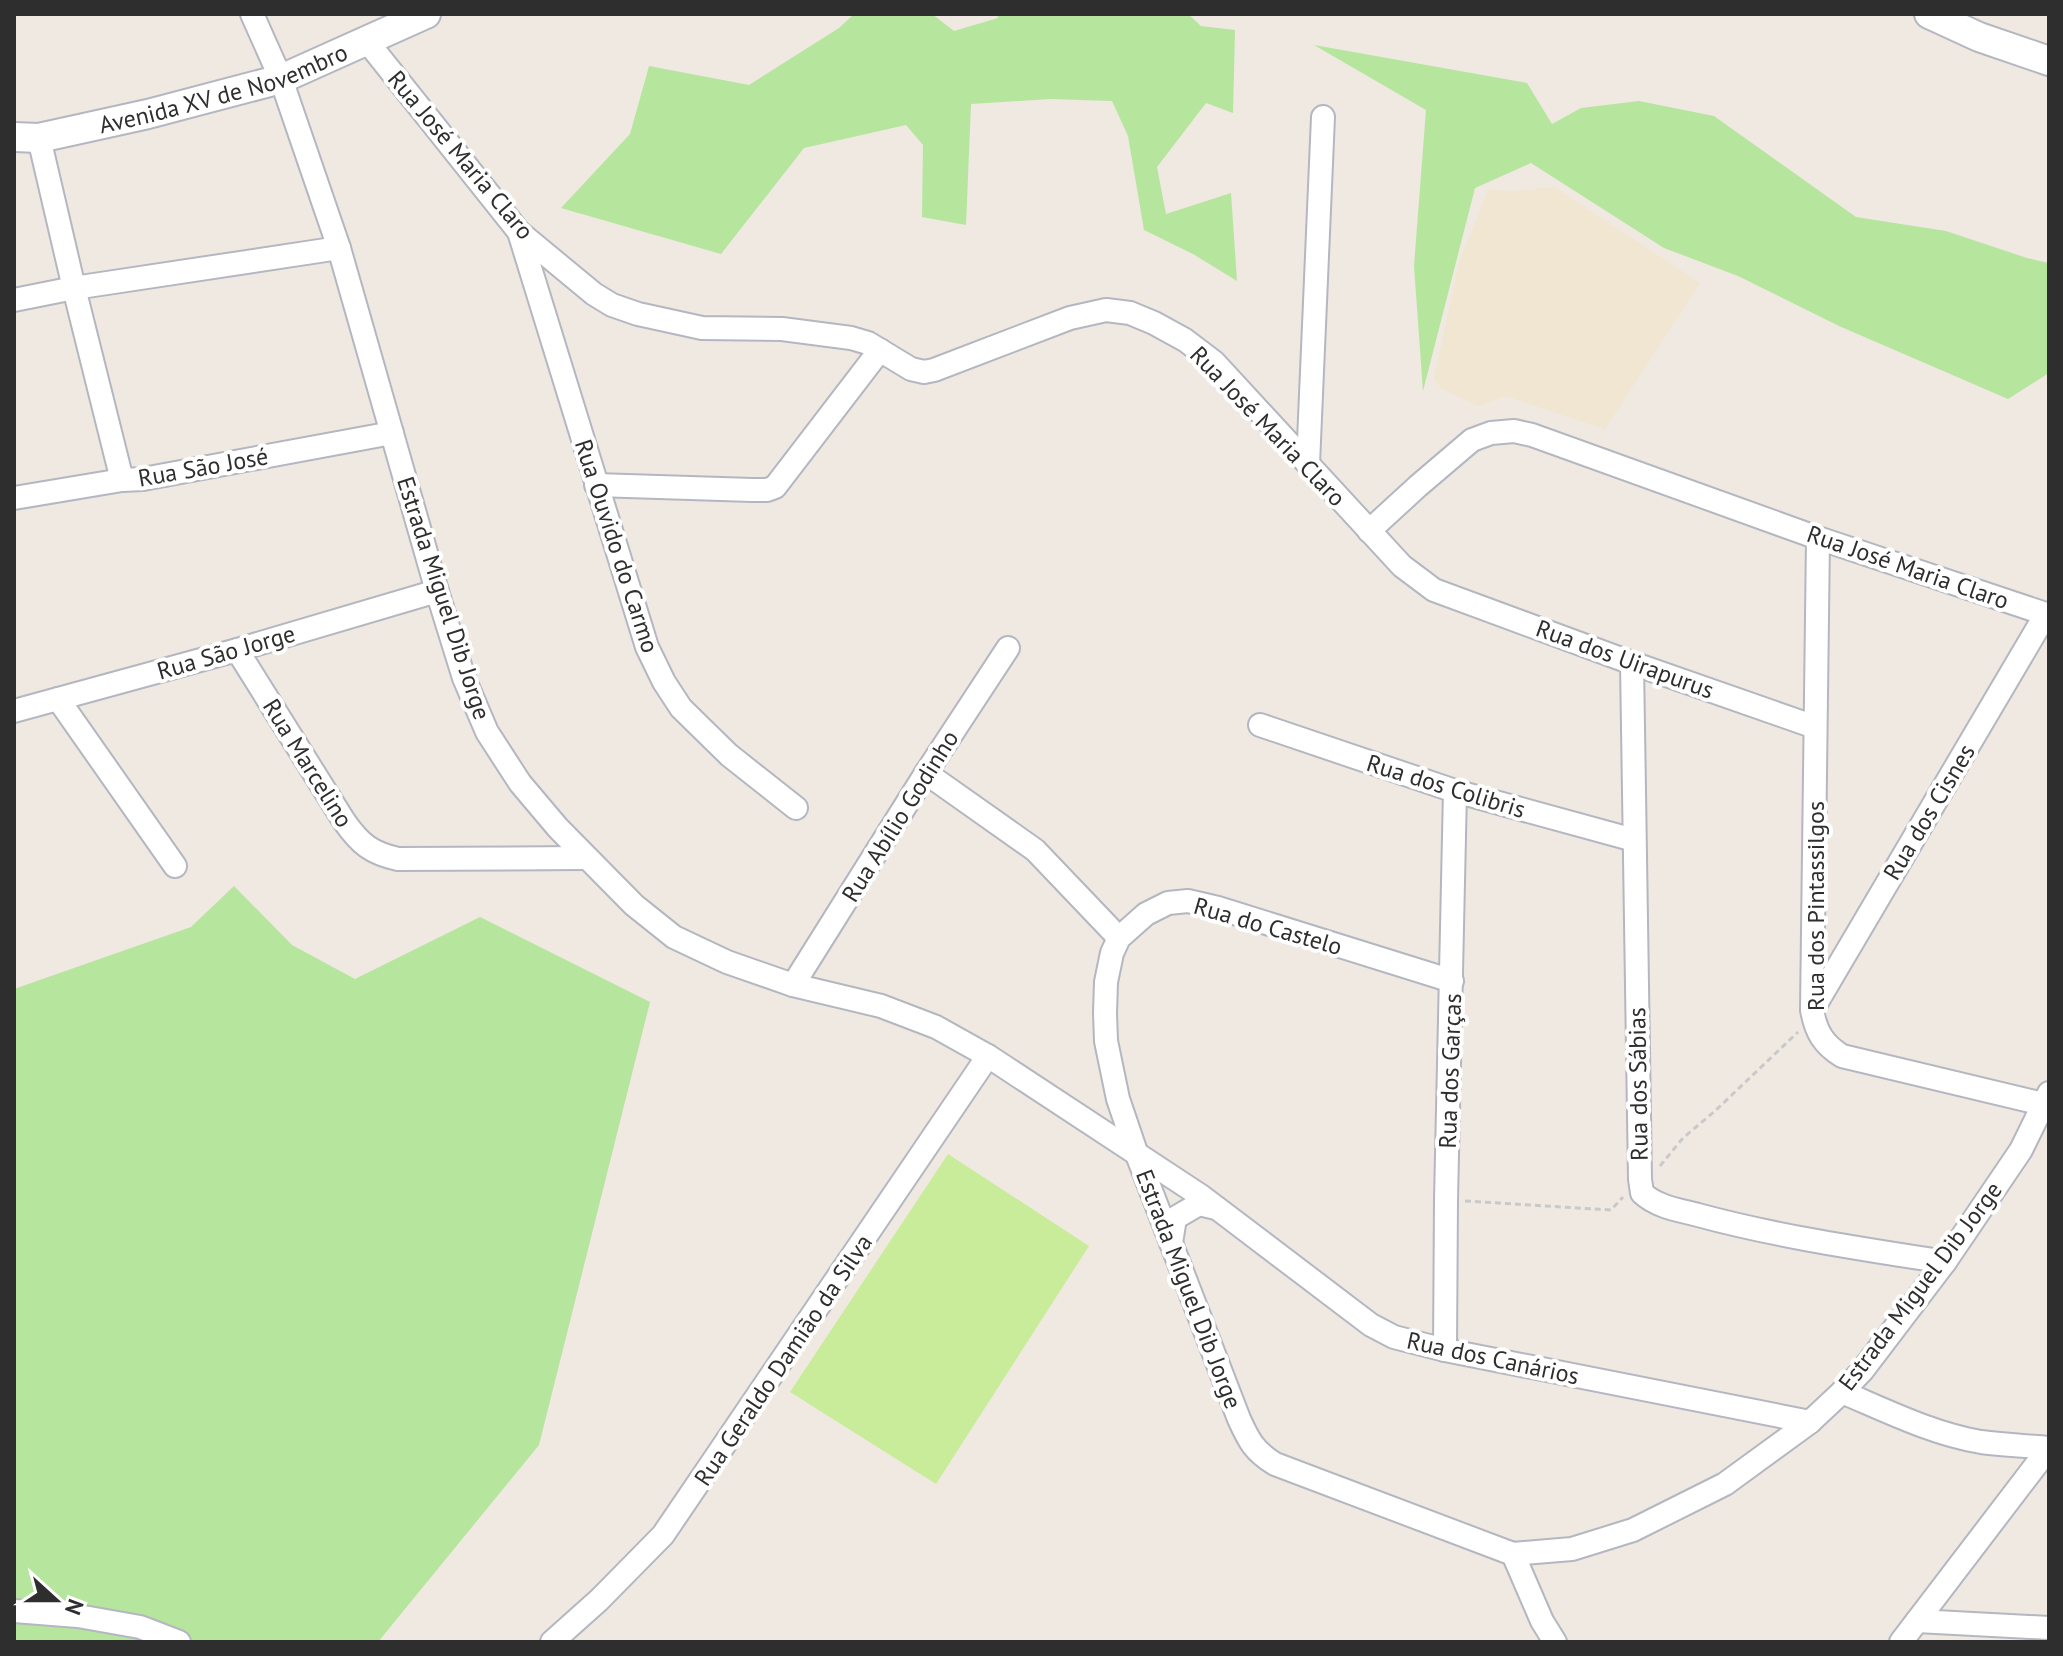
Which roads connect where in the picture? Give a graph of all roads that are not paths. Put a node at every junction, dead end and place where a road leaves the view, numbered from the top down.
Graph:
1 (252, 14) edge
2 (426, 14) edge
3 (1929, 14) edge
4 (366, 40) junction
5 (2049, 61) edge
6 (281, 79) junction
7 (1323, 117) dead end
8 (26, 138) edge
9 (519, 232) junction
10 (339, 248) junction
11 (74, 288) junction
12 (14, 300) edge
13 (880, 350) junction
14 (392, 433) junction
15 (1308, 464) junction
16 (122, 480) junction
17 (596, 485) junction
18 (14, 498) edge
19 (1369, 531) junction
20 (1818, 538) junction
21 (437, 591) junction
22 (2048, 614) edge
23 (1008, 648) dead end
24 (237, 650) junction
25 (1632, 663) junction
26 (58, 699) junction
27 (14, 711) edge
28 (1260, 725) dead end
29 (1815, 727) junction
30 (926, 773) junction
31 (1455, 791) junction
32 (796, 808) dead end
33 (1634, 840) junction
34 (586, 858) junction
35 (175, 866) dead end
36 (1119, 938) junction
37 (1452, 981) junction
38 (793, 985) junction
39 (1813, 1015) junction
40 (988, 1056) junction
41 (2046, 1099) edge
42 (1136, 1152) junction
43 (1217, 1209) junction
44 (1171, 1243) junction
45 (1945, 1262) junction
46 (1445, 1350) junction
47 (1842, 1392) junction
48 (1810, 1422) junction
49 (2049, 1448) edge
50 (1513, 1554) junction
51 (14, 1611) edge
52 (1917, 1621) junction
53 (2049, 1628) edge
54 (179, 1642) edge
55 (552, 1642) edge
56 (1555, 1642) edge
57 (1901, 1642) edge

1 - 6 street, Estrada Miguel Dib Jorge
2 - 4 street, Avenida XV de Novembro
3 - 5 street
4 - 6 street, Avenida XV de Novembro
4 - 9 street, Rua José Maria Claro
6 - 8 street, Avenida XV de Novembro
6 - 10 street, Estrada Miguel Dib Jorge
7 - 15 street
8 - 11 street
9 - 13 street, Rua José Maria Claro
9 - 17 street, Rua Ouvido do Carmo
10 - 11 street
10 - 14 street, Estrada Miguel Dib Jorge
11 - 12 street
11 - 16 street
13 - 15 street, Rua José Maria Claro
13 - 17 street
14 - 16 street, Rua São José
14 - 21 street, Estrada Miguel Dib Jorge
15 - 19 street, Rua José Maria Claro
16 - 18 street, Rua São José
17 - 32 street, Rua Ouvido do Carmo
19 - 20 street, Rua José Maria Claro
19 - 25 street, Rua dos Uirapurus
20 - 22 street, Rua José Maria Claro
20 - 29 street, Rua dos Pintassilgos
21 - 24 street, Rua São Jorge
21 - 34 street, Estrada Miguel Dib Jorge
22 - 39 street, Rua dos Cisnes
23 - 30 street, Rua Abílio Godinho
24 - 26 street, Rua São Jorge
24 - 34 street, Rua Marcelino
25 - 29 street, Rua dos Uirapurus
25 - 33 street, Rua dos Sábias
26 - 27 street, Rua São Jorge
26 - 35 street
28 - 31 street, Rua dos Colibris
29 - 39 street, Rua dos Pintassilgos
30 - 36 street
30 - 38 street, Rua Abílio Godinho
31 - 33 street, Rua dos Colibris
31 - 37 street, Rua dos Garças
33 - 45 street, Rua dos Sábias
34 - 38 street, Estrada Miguel Dib Jorge
36 - 37 street, Rua do Castelo
36 - 42 street
37 - 46 street, Rua dos Garças
38 - 40 street, Estrada Miguel Dib Jorge
39 - 41 street, Rua dos Pintassilgos
40 - 42 street, Estrada Miguel Dib Jorge
40 - 55 street, Rua Geraldo Damião da Silva
41 - 45 street, Estrada Miguel Dib Jorge
42 - 43 street, Rua dos Canários
42 - 44 street, Estrada Miguel Dib Jorge
43 - 44 street
43 - 46 street, Rua dos Canários
44 - 50 street, Estrada Miguel Dib Jorge
45 - 47 street, Estrada Miguel Dib Jorge
46 - 48 street, Rua dos Canários
47 - 48 street, Estrada Miguel Dib Jorge
47 - 49 street
48 - 50 street, Estrada Miguel Dib Jorge
49 - 52 street
50 - 56 street
51 - 54 street
52 - 53 street
52 - 57 street

